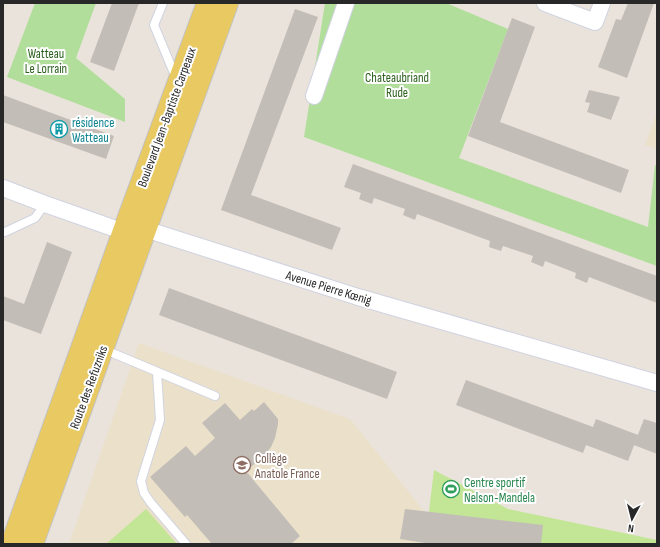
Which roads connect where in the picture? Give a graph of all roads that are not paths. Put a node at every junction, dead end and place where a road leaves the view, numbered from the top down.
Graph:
1 (163, 3) edge
2 (208, 3) edge
3 (227, 3) edge
4 (346, 3) edge
5 (545, 3) edge
6 (602, 3) edge
7 (179, 84) junction
8 (314, 96) dead end
9 (3, 188) edge
10 (45, 204) junction
11 (134, 230) junction
12 (3, 232) edge
13 (102, 349) junction
14 (157, 372) junction
15 (657, 383) edge
16 (215, 396) dead end
17 (12, 544) edge
18 (32, 544) edge
19 (186, 544) edge

1 - 7 lane
2 - 7 main road, Boulevard Jean-Baptiste Carpeaux
3 - 11 main road, Boulevard Jean-Baptiste Carpeaux
4 - 8 street
5 - 6 street
7 - 11 main road, Boulevard Jean-Baptiste Carpeaux
9 - 10 street, Avenue Pierre Kœnig
10 - 11 street, Avenue Pierre Kœnig
10 - 12 lane
11 - 13 main road, Route des Refuzniks
11 - 15 street, Avenue Pierre Kœnig
11 - 17 main road, Route des Refuzniks
13 - 14 lane
13 - 18 main road, Route des Refuzniks
14 - 16 lane
14 - 19 lane

